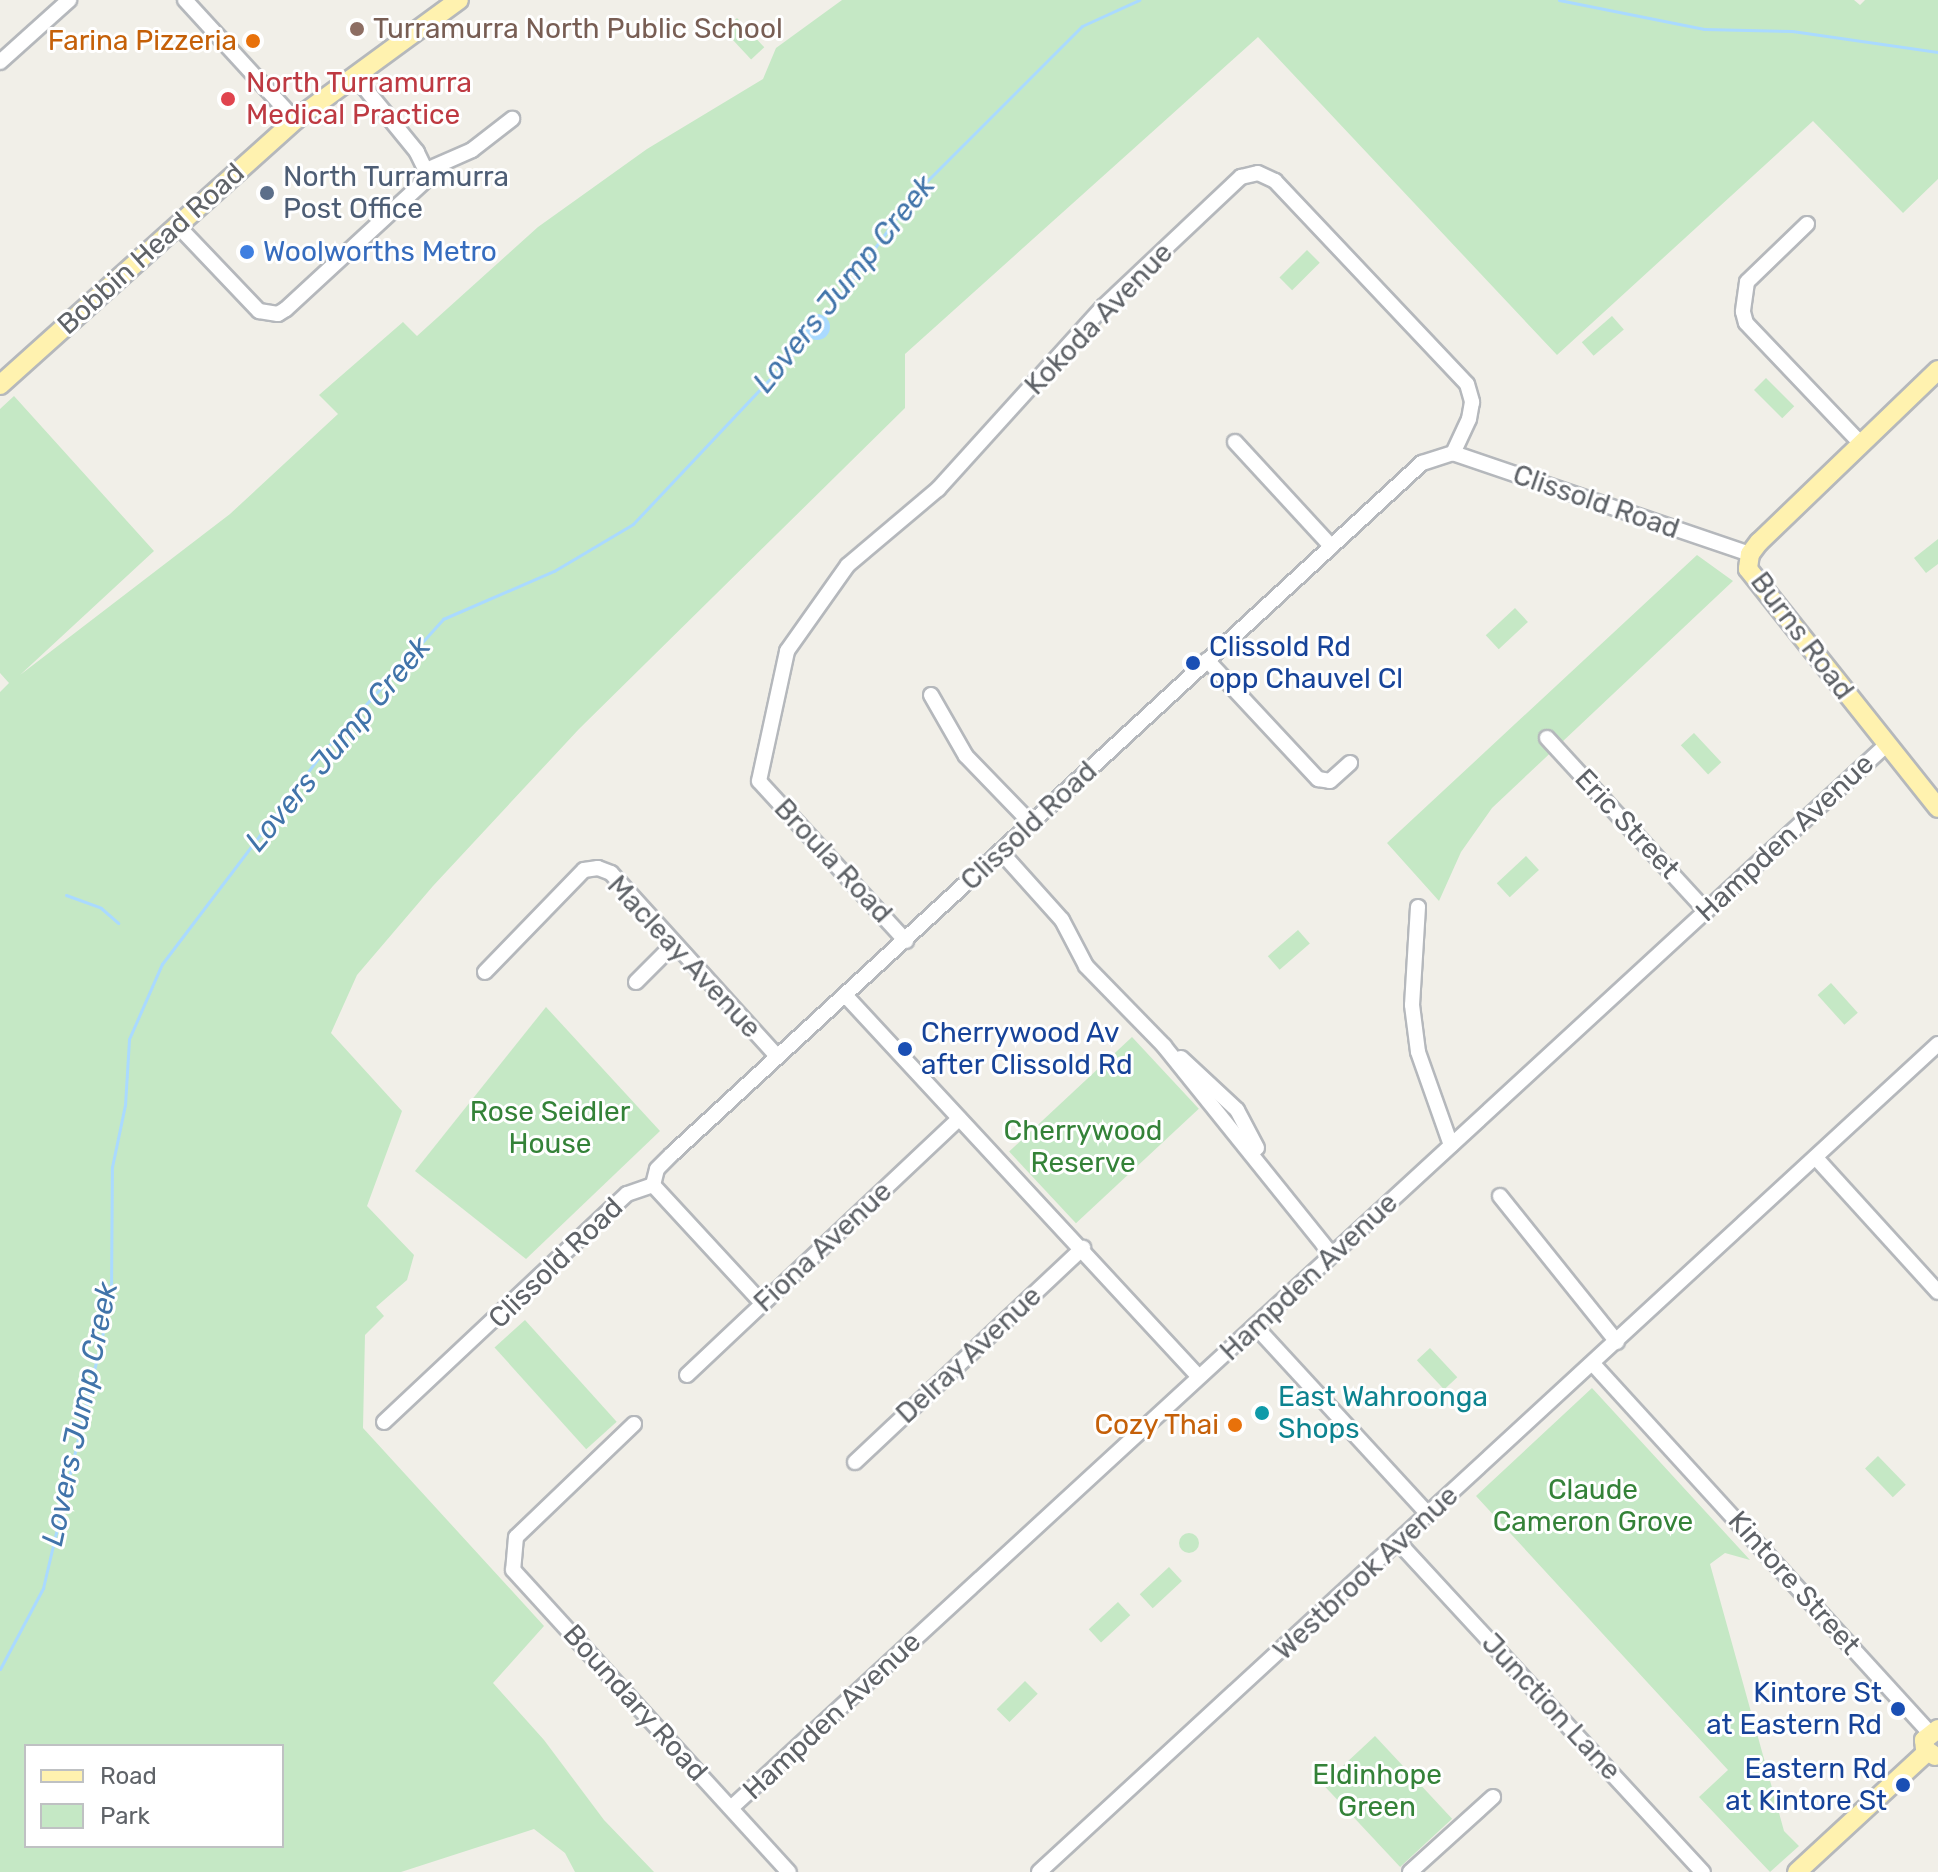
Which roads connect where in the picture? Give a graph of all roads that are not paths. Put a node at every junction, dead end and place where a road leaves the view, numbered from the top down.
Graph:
1 (69, 0) edge
2 (185, 0) edge
3 (459, 0) edge
4 (0, 62) edge
5 (355, 76) junction
6 (512, 119) dead end
7 (295, 120) junction
8 (429, 169) junction
9 (1807, 224) dead end
10 (177, 225) junction
11 (1938, 370) edge
12 (0, 385) edge
13 (1235, 442) dead end
14 (1862, 445) junction
15 (1453, 453) junction
16 (1331, 546) junction
17 (1750, 554) junction
18 (1207, 660) junction
19 (931, 695) dead end
20 (1547, 738) dead end
21 (1886, 745) junction
22 (1350, 763) dead end
23 (759, 781) joint
24 (1938, 808) edge
25 (1031, 823) junction
26 (1001, 852) junction
27 (1418, 907) dead end
28 (1706, 911) junction
29 (906, 941) junction
30 (674, 944) junction
31 (485, 972) dead end
32 (636, 982) dead end
33 (846, 996) junction
34 (1938, 1044) edge
35 (778, 1057) junction
36 (959, 1119) junction
37 (1451, 1145) junction
38 (1816, 1158) junction
39 (653, 1185) junction
40 (1500, 1196) dead end
41 (1083, 1248) junction
42 (1332, 1255) junction
43 (1938, 1292) edge
44 (762, 1303) junction
45 (1255, 1326) junction
46 (1617, 1342) junction
47 (1593, 1364) junction
48 (687, 1375) dead end
49 (1199, 1377) junction
50 (384, 1422) dead end
51 (634, 1424) dead end
52 (855, 1462) dead end
53 (1429, 1515) junction
54 (1399, 1543) junction
55 (1934, 1730) edge
56 (1933, 1754) edge
57 (1493, 1797) dead end
58 (731, 1808) junction
59 (789, 1872) edge
60 (1039, 1872) edge
61 (1410, 1872) edge
62 (1703, 1872) edge
63 (1797, 1872) edge

1 - 4 street
2 - 7 street
3 - 5 main road, Bobbin Head Road
5 - 7 main road, Bobbin Head Road
5 - 8 street
6 - 8 street
7 - 10 main road, Bobbin Head Road
8 - 10 street
9 - 14 street
10 - 12 main road, Bobbin Head Road
11 - 14 main road, Burns Road
13 - 16 street
14 - 17 main road, Burns Road
15 - 16 street, Clissold Road
15 - 17 street, Clissold Road
15 - 23 street, Kokoda Avenue
16 - 18 street, Clissold Road
17 - 21 main road, Burns Road
18 - 22 street
18 - 25 street, Clissold Road
19 - 25 street
20 - 28 street, Eric Street
21 - 24 main road, Burns Road
21 - 28 street, Hampden Avenue
23 - 29 street, Broula Road
25 - 26 street, Clissold Road
26 - 29 street, Clissold Road
26 - 42 street
27 - 37 street
28 - 37 street, Hampden Avenue
29 - 33 street, Clissold Road
30 - 31 street, Macleay Avenue
30 - 32 street
30 - 35 street, Macleay Avenue
33 - 35 street, Clissold Road
33 - 36 street
34 - 38 street, Westbrook Avenue
35 - 39 street, Clissold Road
36 - 41 street
36 - 44 street, Fiona Avenue
37 - 42 street, Hampden Avenue
38 - 43 street
38 - 46 street, Westbrook Avenue
39 - 44 street
39 - 50 street, Clissold Road
40 - 46 street
41 - 49 street
41 - 52 street, Delray Avenue
42 - 45 street, Hampden Avenue
44 - 48 street, Fiona Avenue
45 - 49 street, Hampden Avenue
45 - 53 street
46 - 47 street, Westbrook Avenue
47 - 53 street, Westbrook Avenue
47 - 55 street, Kintore Street
49 - 58 street, Hampden Avenue
51 - 58 street, Boundary Road
53 - 54 street, Westbrook Avenue
54 - 60 street, Westbrook Avenue
54 - 62 street, Junction Lane
55 - 56 main road
56 - 63 main road
57 - 61 street
58 - 59 street, Boundary Road

